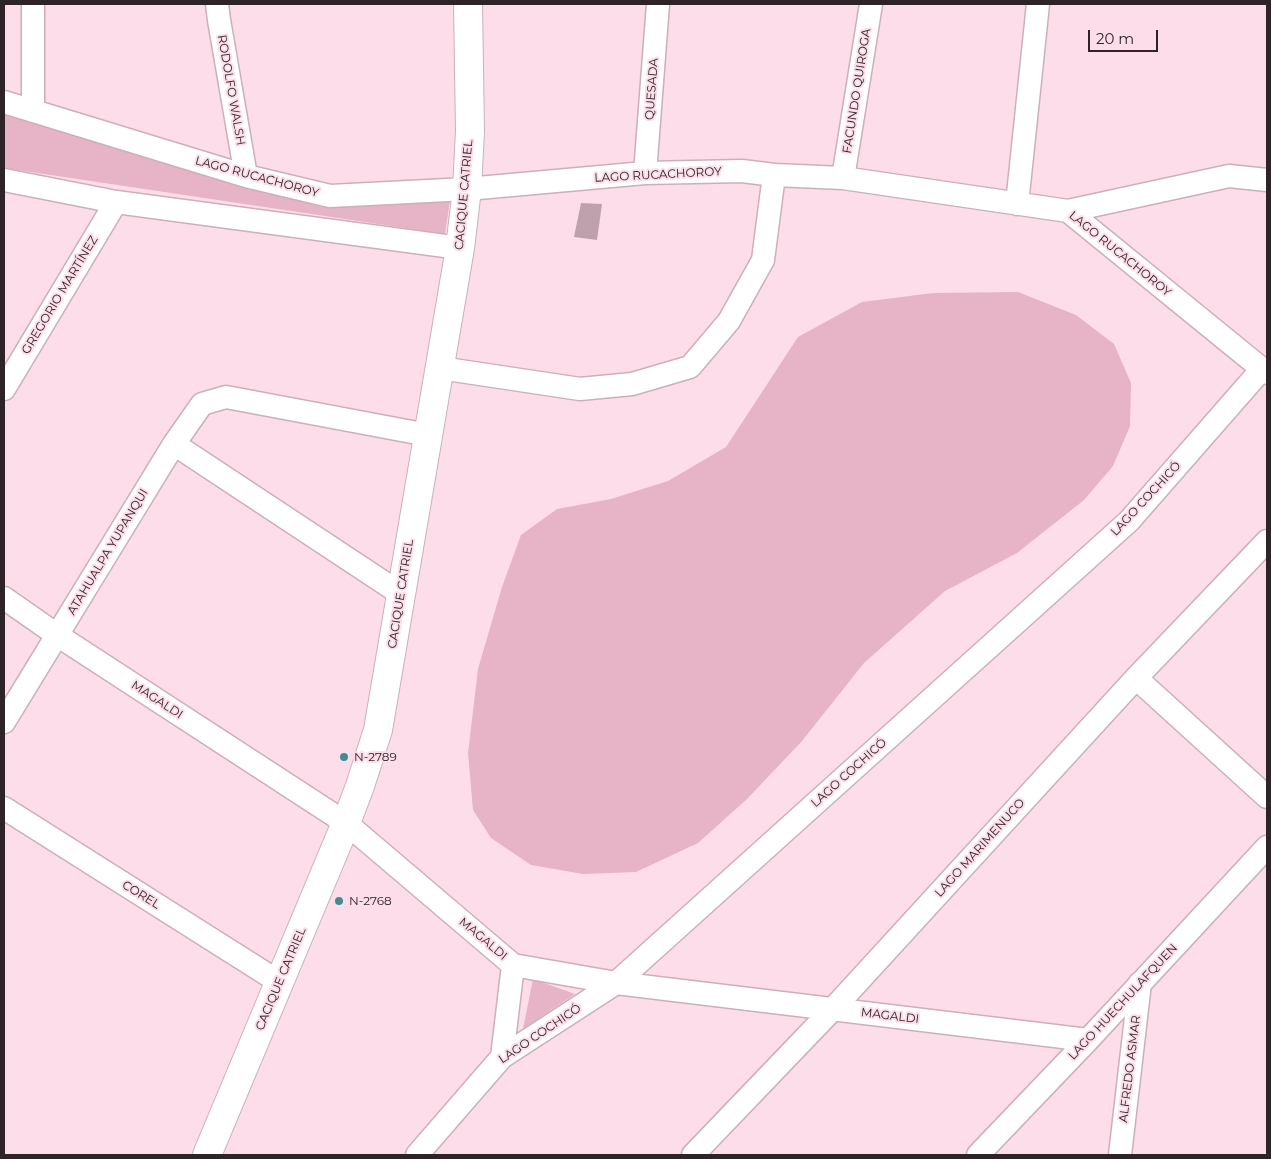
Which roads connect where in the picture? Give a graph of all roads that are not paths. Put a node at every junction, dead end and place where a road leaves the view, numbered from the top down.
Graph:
1 (33, 4) edge
2 (218, 4) edge
3 (468, 4) edge
4 (658, 4) edge
5 (871, 4) edge
6 (1038, 4) edge
7 (4, 102) edge
8 (33, 111) junction
9 (646, 173) junction
10 (774, 175) junction
11 (246, 176) junction
12 (843, 178) junction
13 (4, 180) edge
14 (1267, 180) edge
15 (467, 189) junction
16 (116, 202) junction
17 (1016, 204) junction
18 (1068, 211) junction
19 (460, 248) junction
20 (440, 368) junction
21 (1265, 371) edge
22 (4, 389) edge
23 (428, 434) junction
24 (174, 444) junction
25 (1267, 541) edge
26 (401, 594) junction
27 (4, 598) edge
28 (58, 635) junction
29 (1136, 678) junction
30 (4, 722) edge
31 (1267, 797) edge
32 (4, 808) edge
33 (346, 822) junction
34 (1267, 847) edge
35 (513, 965) junction
36 (279, 982) junction
37 (616, 983) junction
38 (1140, 984) junction
39 (832, 1010) junction
40 (1088, 1040) junction
41 (502, 1058) junction
42 (207, 1155) edge
43 (417, 1155) edge
44 (692, 1155) edge
45 (978, 1155) edge
46 (1120, 1155) edge

1 - 8 street
2 - 11 street, RODOLFO WALSH
3 - 15 street, CACIQUE CATRIEL
4 - 9 street, QUESADA
5 - 12 street, FACUNDO QUIROGA
6 - 17 street
7 - 8 street, LAGO RUCACHOROY
8 - 11 street, LAGO RUCACHOROY
9 - 10 street, LAGO RUCACHOROY
9 - 15 street, LAGO RUCACHOROY
10 - 12 street, LAGO RUCACHOROY
10 - 20 street
11 - 15 street, LAGO RUCACHOROY
12 - 17 street, LAGO RUCACHOROY
13 - 16 street
14 - 18 street
15 - 19 street, CACIQUE CATRIEL
16 - 19 street
16 - 22 street, GREGORIO MARTÍNEZ
17 - 18 street, LAGO RUCACHOROY
18 - 21 street, LAGO RUCACHOROY
19 - 20 street, CACIQUE CATRIEL
20 - 23 street, CACIQUE CATRIEL
21 - 37 street, LAGO COCHICÓ
23 - 24 street, ATAHUALPA YUPANQUI
23 - 26 street, CACIQUE CATRIEL
24 - 26 street
24 - 28 street, ATAHUALPA YUPANQUI
25 - 29 street, LAGO MARIMENUCO
26 - 33 street, CACIQUE CATRIEL
27 - 28 street, MAGALDI
28 - 30 street, ATAHUALPA YUPANQUI
28 - 33 street, MAGALDI
29 - 31 street
29 - 39 street, LAGO MARIMENUCO
32 - 36 street, COREL
33 - 35 street, MAGALDI
33 - 36 street, CACIQUE CATRIEL
34 - 38 street, LAGO HUECHULAFQUEN
35 - 37 street, MAGALDI
35 - 41 street
36 - 42 street, CACIQUE CATRIEL
37 - 39 street, MAGALDI
37 - 41 street, LAGO COCHICÓ
38 - 40 street, LAGO HUECHULAFQUEN
38 - 46 street, ALFREDO ASMAR
39 - 40 street, MAGALDI
39 - 44 street, LAGO MARIMENUCO
40 - 45 street, LAGO HUECHULAFQUEN
41 - 43 street, LAGO COCHICÓ

